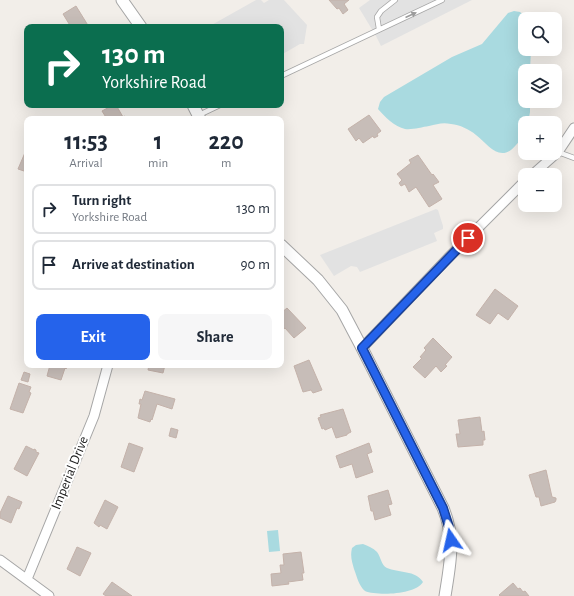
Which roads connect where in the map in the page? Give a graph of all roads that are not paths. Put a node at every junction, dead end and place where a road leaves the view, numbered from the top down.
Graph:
1 (122, 0) edge
2 (395, 0) edge
3 (442, 0) edge
4 (139, 24) edge
5 (379, 28) junction
6 (284, 75) edge
7 (215, 108) edge
8 (202, 116) edge
9 (574, 128) edge
10 (562, 146) edge
11 (562, 154) edge
12 (574, 158) edge
13 (549, 160) edge
14 (540, 168) edge
15 (518, 188) edge
16 (284, 248) edge
17 (362, 348) junction
18 (107, 368) edge
19 (0, 560) edge
20 (27, 580) junction
21 (49, 596) edge
22 (445, 596) edge

1 - 4 street
2 - 5 lane
5 -> 3 lane
5 - 6 lane
7 - 8 lane
9 - 10 street
11 - 12 lane
13 - 14 street
15 - 17 street
16 - 17 street
17 - 22 street
18 - 20 street, Imperial Drive
19 - 20 street
20 - 21 street

